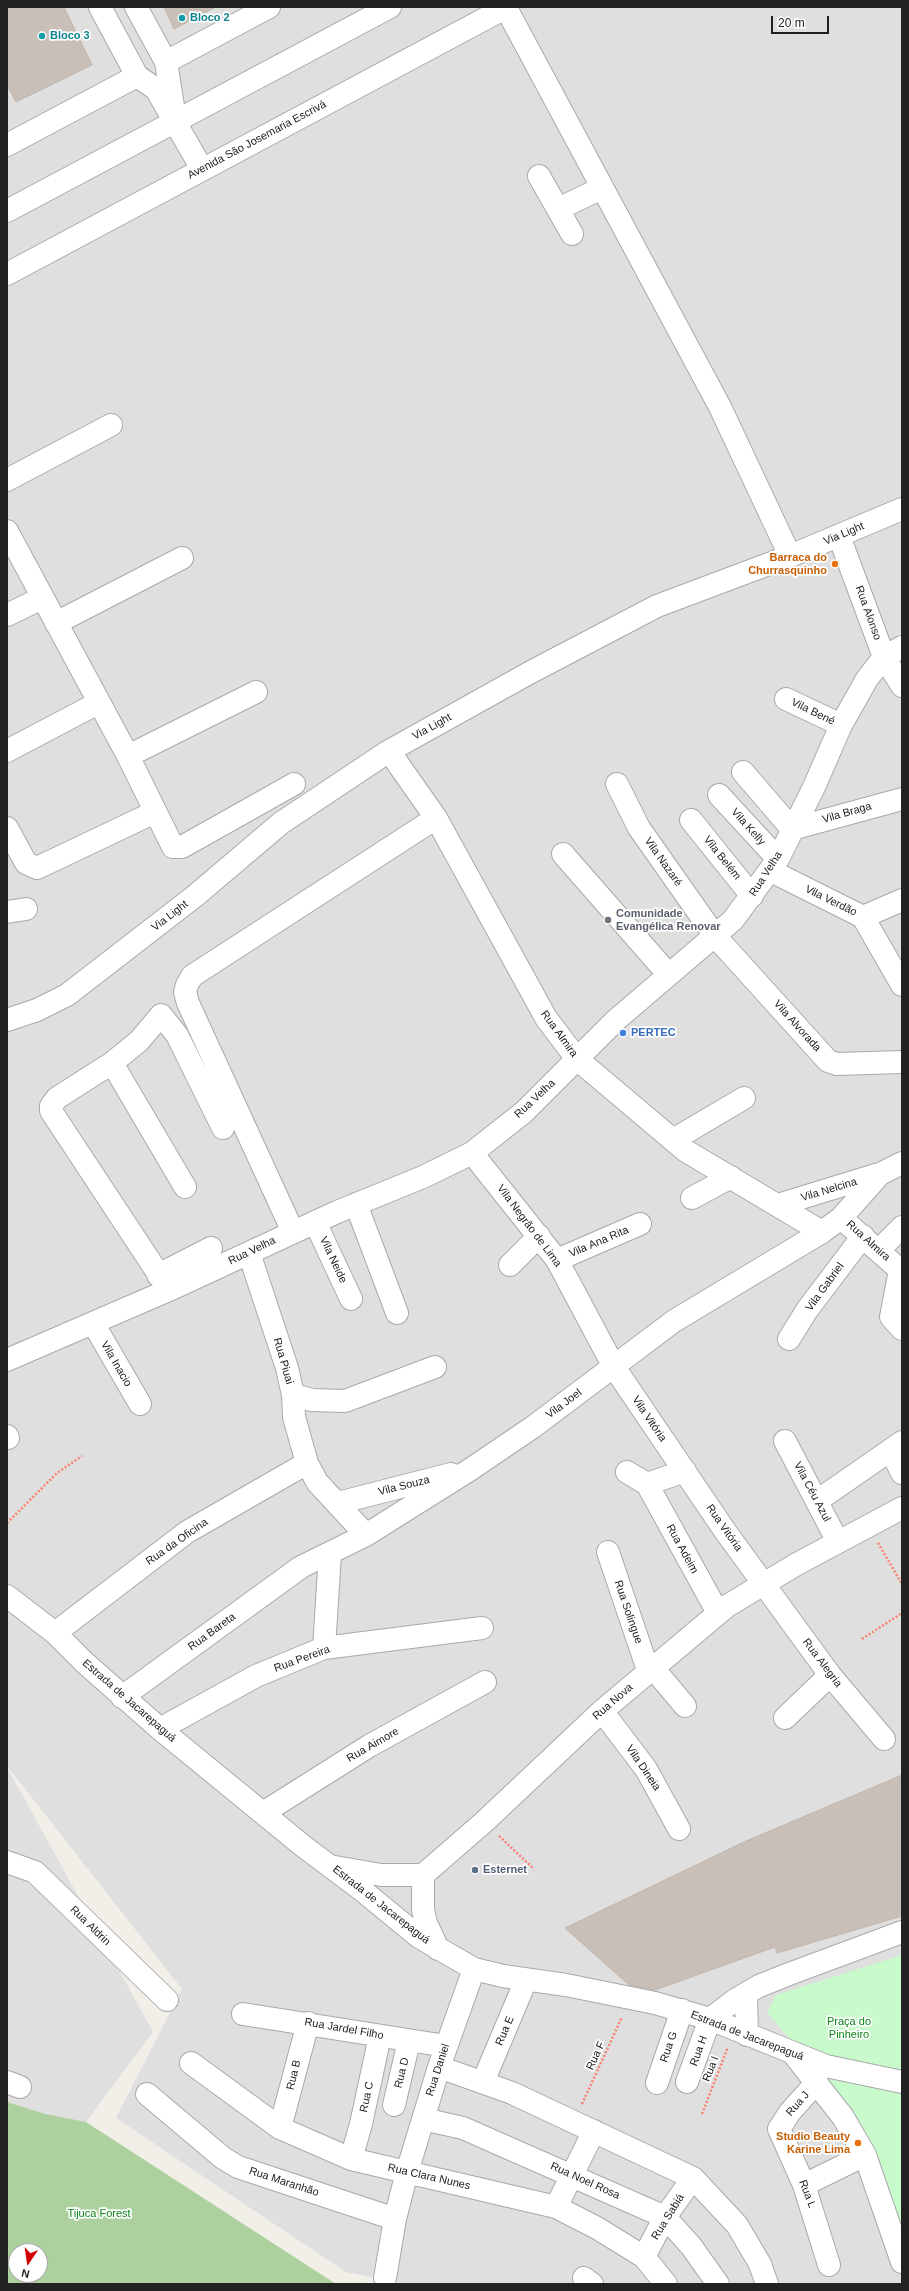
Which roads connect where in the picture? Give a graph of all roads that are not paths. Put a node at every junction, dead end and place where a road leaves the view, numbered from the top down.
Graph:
1 (100, 7) edge
2 (136, 7) edge
3 (269, 7) edge
4 (390, 7) edge
5 (506, 7) edge
6 (166, 62) junction
7 (137, 76) junction
8 (176, 121) junction
9 (7, 145) edge
10 (202, 169) junction
11 (539, 176) dead end
12 (602, 188) junction
13 (558, 209) junction
14 (7, 211) edge
15 (572, 234) dead end
16 (7, 274) edge
17 (111, 425) dead end
18 (7, 480) edge
19 (902, 509) edge
20 (7, 531) edge
21 (839, 536) junction
22 (790, 556) junction
23 (182, 558) dead end
24 (42, 598) junction
25 (7, 616) edge
26 (56, 623) junction
27 (893, 652) edge
28 (902, 686) edge
29 (256, 692) dead end
30 (786, 699) dead end
31 (98, 703) junction
32 (841, 725) junction
33 (7, 751) edge
34 (389, 751) junction
35 (128, 756) junction
36 (743, 772) dead end
37 (294, 784) dead end
38 (617, 784) dead end
39 (719, 794) dead end
40 (902, 799) edge
41 (154, 812) junction
42 (436, 818) junction
43 (691, 820) dead end
44 (7, 828) edge
45 (792, 829) junction
46 (564, 854) dead end
47 (774, 865) junction
48 (752, 896) junction
49 (902, 900) edge
50 (863, 917) junction
51 (715, 936) junction
52 (668, 974) junction
53 (902, 986) edge
54 (185, 992) junction
55 (161, 1015) junction
56 (7, 1020) edge
57 (577, 1059) junction
58 (902, 1062) edge
59 (112, 1063) junction
60 (744, 1098) dead end
61 (223, 1128) dead end
62 (673, 1140) junction
63 (472, 1153) junction
64 (902, 1163) edge
65 (880, 1174) junction
66 (731, 1177) junction
67 (185, 1187) dead end
68 (692, 1198) dead end
69 (356, 1204) junction
70 (778, 1205) junction
71 (841, 1218) junction
72 (315, 1222) junction
73 (640, 1224) dead end
74 (902, 1228) edge
75 (292, 1232) junction
76 (822, 1232) junction
77 (539, 1236) junction
78 (863, 1236) junction
79 (212, 1248) dead end
80 (879, 1250) junction
81 (249, 1253) junction
82 (557, 1260) junction
83 (510, 1265) dead end
84 (901, 1270) edge
85 (163, 1282) junction
86 (351, 1299) dead end
87 (397, 1313) dead end
88 (92, 1323) junction
89 (902, 1330) edge
90 (789, 1339) dead end
91 (7, 1360) edge
92 (435, 1367) dead end
93 (614, 1367) junction
94 (293, 1395) junction
95 (140, 1404) dead end
96 (785, 1442) dead end
97 (896, 1446) edge
98 (307, 1463) junction
99 (471, 1469) junction
100 (685, 1471) junction
101 (627, 1472) dead end
102 (902, 1473) edge
103 (647, 1484) junction
104 (817, 1501) junction
105 (338, 1503) junction
106 (902, 1508) edge
107 (366, 1535) junction
108 (838, 1542) junction
109 (608, 1552) dead end
110 (330, 1554) junction
111 (301, 1567) joint
112 (764, 1583) junction
113 (7, 1596) edge
114 (718, 1613) junction
115 (482, 1628) dead end
116 (56, 1633) junction
117 (324, 1648) junction
118 (651, 1670) junction
119 (830, 1675) junction
120 (485, 1682) dead end
121 (122, 1697) junction
122 (685, 1706) dead end
123 (602, 1711) junction
124 (785, 1718) dead end
125 (160, 1729) junction
126 (884, 1739) dead end
127 (263, 1813) junction
128 (679, 1829) dead end
129 (7, 1862) edge
130 (332, 1867) junction
131 (423, 1875) junction
132 (902, 1932) edge
133 (438, 1949) junction
134 (474, 1969) junction
135 (526, 1980) junction
136 (746, 1994) junction
137 (167, 2000) dead end
138 (682, 2010) junction
139 (243, 2014) dead end
140 (710, 2019) junction
141 (308, 2023) junction
142 (741, 2032) junction
143 (380, 2036) junction
144 (409, 2041) junction
145 (446, 2046) junction
146 (794, 2055) junction
147 (191, 2063) dead end
148 (439, 2067) junction
149 (483, 2082) junction
150 (687, 2082) dead end
151 (817, 2082) junction
152 (902, 2082) edge
153 (657, 2083) dead end
154 (147, 2094) dead end
155 (394, 2105) dead end
156 (423, 2119) junction
157 (780, 2125) joint
158 (280, 2128) junction
159 (594, 2131) junction
160 (865, 2155) junction
161 (351, 2159) junction
162 (407, 2172) junction
163 (572, 2175) junction
164 (693, 2178) junction
165 (804, 2185) junction
166 (556, 2207) junction
167 (665, 2217) junction
168 (395, 2219) junction
169 (644, 2257) junction
170 (902, 2262) edge
171 (830, 2265) dead end
172 (384, 2278) dead end
173 (666, 2284) edge
174 (718, 2284) edge
175 (767, 2284) edge

1 - 7 street
2 - 6 street
3 - 6 street
4 - 8 street
5 - 10 street, Avenida São Josemaria Escrivá
5 - 12 street
6 - 8 street
7 - 8 street
7 - 9 street
8 - 10 street
8 - 14 street
10 - 16 street, Avenida São Josemaria Escrivá
11 - 13 street
12 - 13 street
12 - 22 street
13 - 15 street
17 - 18 street
19 - 21 street, Via Light
20 - 24 street
21 - 22 street, Via Light
21 - 27 street, Rua Alonso
22 - 34 street, Via Light
23 - 26 street
24 - 25 street
24 - 26 street
26 - 31 street
27 - 28 street, Rua Alonso
27 - 32 street, Rua Velha
29 - 35 street
30 - 32 street, Vila Bené
31 - 33 street
31 - 35 street
32 - 45 street, Rua Velha
34 - 42 street, Rua Almira
34 - 56 street, Via Light
35 - 41 street
36 - 45 street
37 - 41 street
38 - 51 street, Vila Nazaré
39 - 47 street, Vila Kelly
40 - 45 street, Vila Braga
41 - 44 street
42 - 54 street
42 - 57 street, Rua Almira
43 - 48 street, Vila Belém
45 - 47 street, Rua Velha
46 - 52 street
47 - 48 street, Rua Velha
47 - 50 street, Vila Verdão
48 - 51 street, Rua Velha
49 - 50 street
50 - 53 street, Vila Verdão
51 - 52 street, Rua Velha
51 - 58 street, Vila Alvorada
52 - 57 street, Rua Velha
54 - 55 street
54 - 75 street
55 - 59 street
55 - 61 street
57 - 62 street, Rua Almira
57 - 63 street, Rua Velha
59 - 67 street
59 - 85 street
60 - 62 street
62 - 66 street, Rua Almira
63 - 69 street, Rua Velha
63 - 77 street, Vila Negrão de Lima
64 - 65 street
65 - 70 street, Vila Nelcina
65 - 71 street, Vila Joel
66 - 68 street
66 - 70 street, Rua Almira
69 - 72 street, Rua Velha
69 - 87 street
70 - 76 street, Rua Almira
71 - 76 street, Vila Joel
71 - 78 street, Rua Almira
72 - 75 street, Rua Velha
72 - 86 street, Vila Neide
73 - 82 street, Vila Ana Rita
74 - 80 street
75 - 81 street, Rua Velha
76 - 93 street, Vila Joel
77 - 82 street, Vila Negrão de Lima
77 - 83 street
78 - 80 street, Rua Almira
78 - 90 street, Vila Gabriel
79 - 85 street
80 - 84 street, Rua Almira
81 - 85 street, Rua Velha
81 - 94 street, Rua Piuai
82 - 93 street, Vila Negrão de Lima
84 - 89 street, Rua Almira
85 - 88 street, Rua Velha
88 - 91 street, Rua Velha
88 - 95 street, Vila Inacio
92 - 94 street, Rua Piuai
93 - 99 street, Vila Joel
93 - 100 street, Vila Vitória
94 - 98 street
96 - 104 street, Vila Céu Azul
97 - 102 street
97 - 104 street
98 - 105 street
98 - 116 street, Rua da Oficina
99 - 105 street, Vila Souza
99 - 107 street, Vila Joel
100 - 103 street
100 - 112 street, Rua Vitória
101 - 103 street
103 - 114 street, Rua Adeim
104 - 108 street, Vila Céu Azul
105 - 107 street
106 - 108 street, Rua Nova
107 - 110 street, Vila Joel
108 - 112 street, Rua Nova
109 - 118 street, Rua Solingue
110 - 111 street, Vila Joel
110 - 117 street
111 - 121 street, Rua Bareta
112 - 114 street, Rua Nova
112 - 119 street, Rua Alegria
113 - 116 street, Estrada de Jacarepaguá
114 - 118 street, Rua Nova
115 - 117 street, Rua Pereira
116 - 121 street, Estrada de Jacarepaguá
117 - 125 street, Rua Pereira
118 - 122 street
118 - 123 street, Rua Nova
119 - 124 street
119 - 126 street, Rua Alegria
120 - 127 street, Rua Aimore
121 - 125 street, Estrada de Jacarepaguá
123 - 128 street, Vila Dineia
123 - 131 street, Rua Nova
125 - 127 street, Estrada de Jacarepaguá
127 - 130 street, Estrada de Jacarepaguá
129 - 137 street, Rua Aldrin
130 - 131 street
130 - 133 street, Estrada de Jacarepaguá
131 - 133 street
132 - 136 street
133 - 134 street, Estrada de Jacarepaguá
134 - 135 street, Estrada de Jacarepaguá
134 - 145 street, Rua Daniel
135 - 138 street, Estrada de Jacarepaguá
135 - 149 street, Rua E
136 - 140 street
136 - 142 street
138 - 140 street, Estrada de Jacarepaguá
138 - 153 street, Rua G
139 - 141 street, Rua Jardel Filho
140 - 142 street, Estrada de Jacarepaguá
140 - 150 street, Rua H
141 - 143 street, Rua Jardel Filho
141 - 158 street, Rua B
142 - 146 street, Estrada de Jacarepaguá
143 - 144 street, Rua Jardel Filho
143 - 161 street, Rua C
144 - 145 street, Rua Jardel Filho
144 - 155 street, Rua D
145 - 148 street, Rua Daniel
146 - 151 street
146 - 152 street, Estrada de Jacarepaguá
147 - 158 street, Rua Clara Nunes
148 - 149 street
148 - 156 street, Rua Daniel
149 - 159 street
151 - 157 street, Rua J
151 - 160 street
154 - 168 street, Rua Maranhão
156 - 162 street, Rua Daniel
156 - 163 street, Rua Noel Rosa
157 - 165 street, Rua L
158 - 161 street, Rua Clara Nunes
159 - 163 street
159 - 164 street
160 - 165 street
160 - 170 street
161 - 162 street, Rua Clara Nunes
162 - 166 street, Rua Clara Nunes
162 - 168 street
163 - 166 street
163 - 167 street, Rua Noel Rosa
164 - 167 street, Rua Sabiá
164 - 175 street
165 - 171 street, Rua L
166 - 169 street, Rua Clara Nunes
167 - 169 street, Rua Sabiá
167 - 174 street, Rua Noel Rosa
168 - 172 street
169 - 173 street, Rua Clara Nunes

